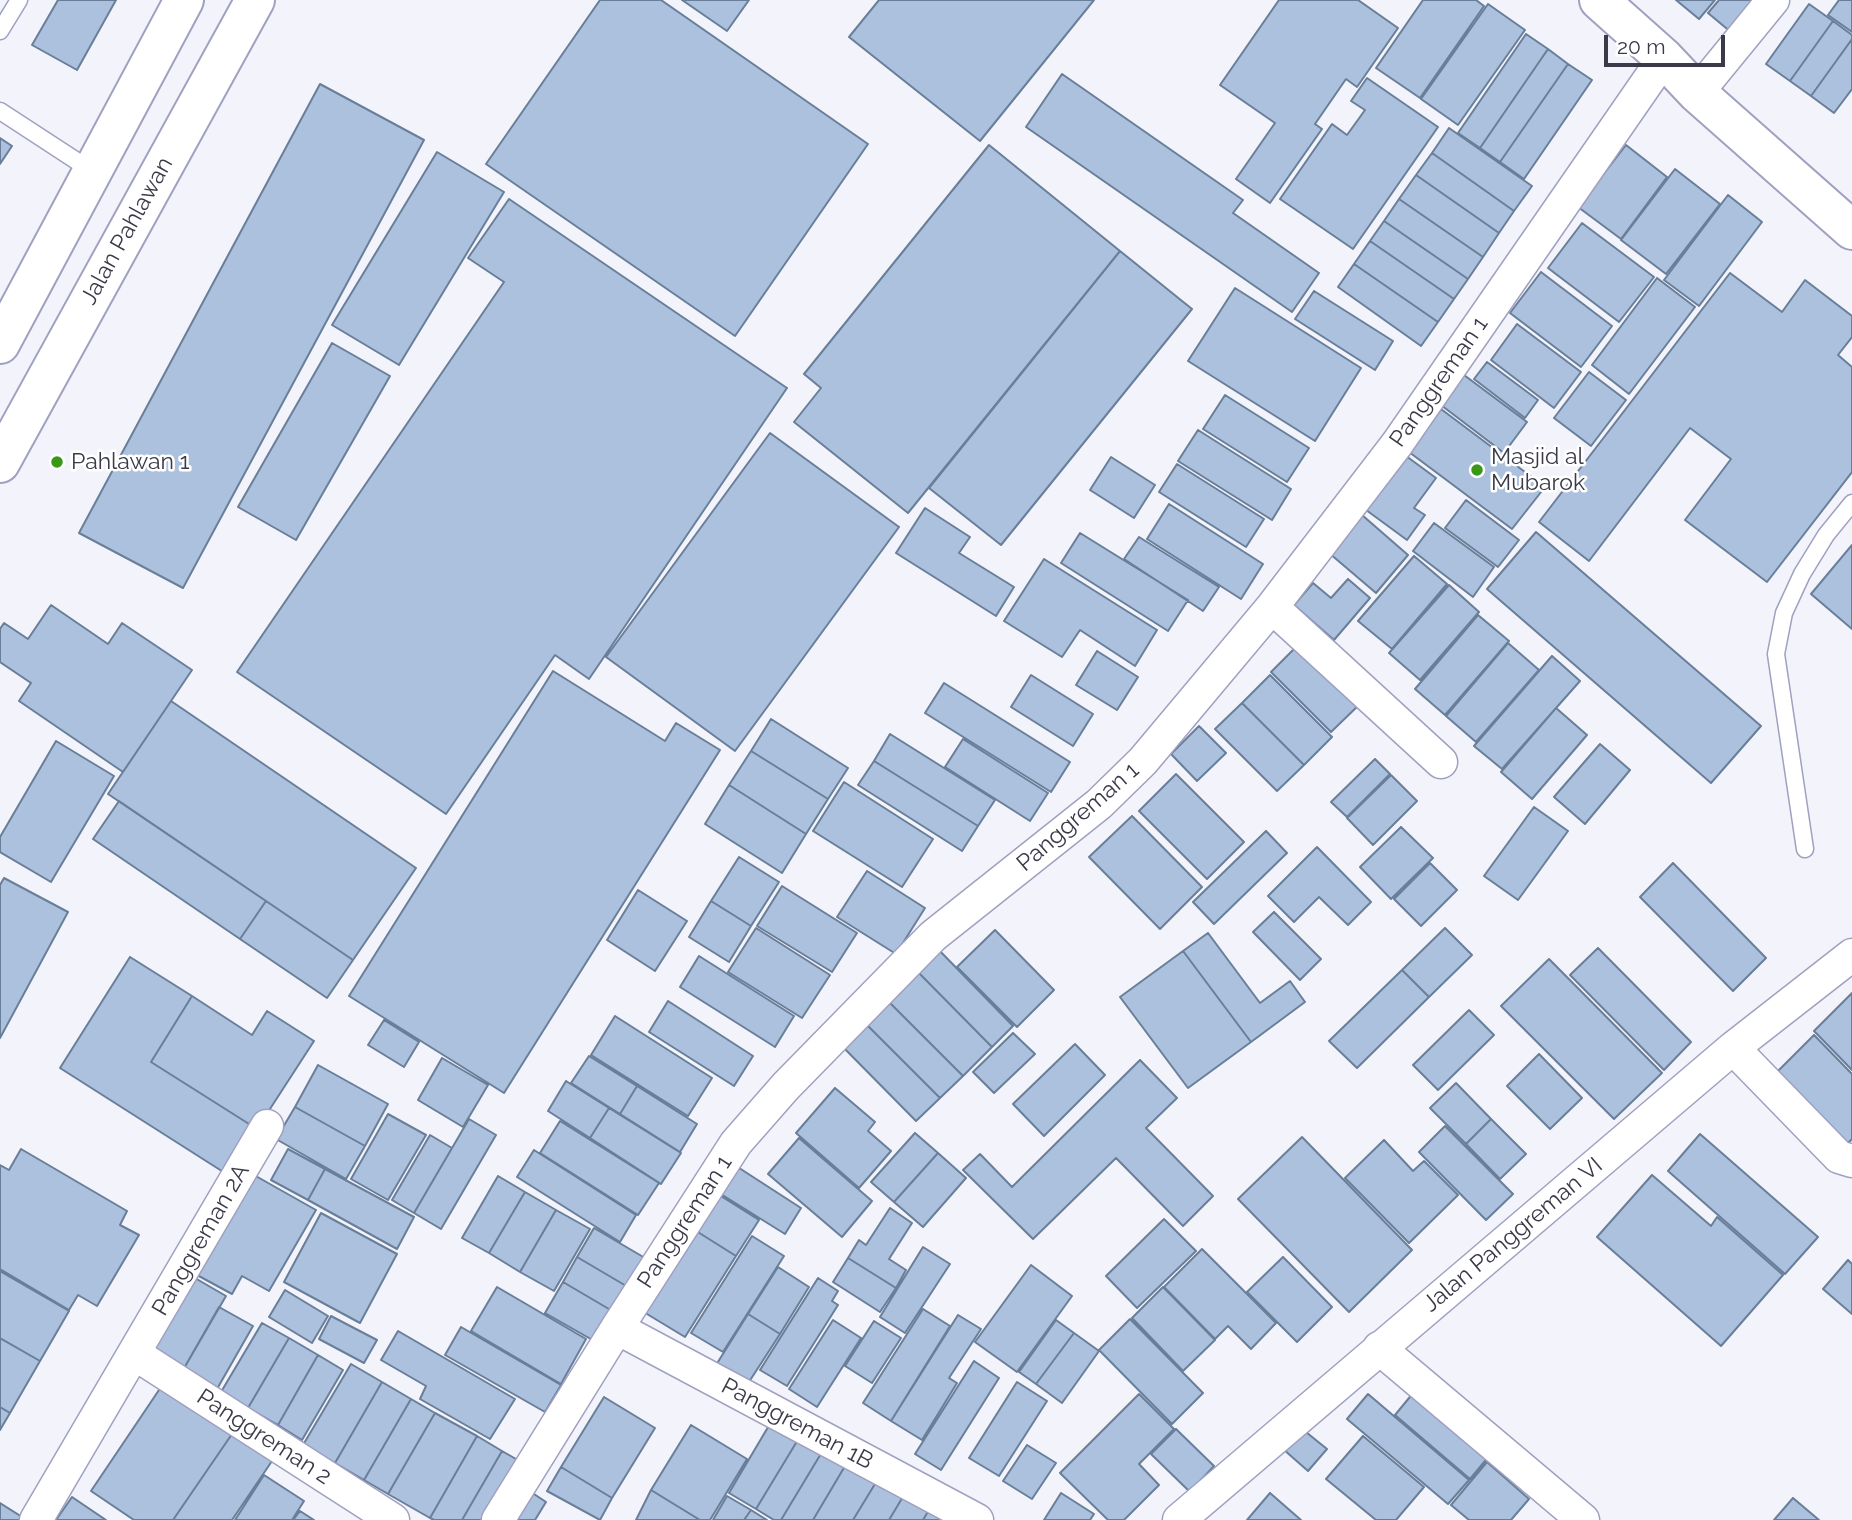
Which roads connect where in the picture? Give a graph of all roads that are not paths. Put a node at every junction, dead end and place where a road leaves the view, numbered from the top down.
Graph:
1 (19, 0) edge
2 (184, 0) edge
3 (255, 0) edge
4 (1600, 0) edge
5 (1773, 0) edge
6 (0, 31) edge
7 (1664, 58) junction
8 (1697, 93) junction
9 (0, 111) edge
10 (92, 171) junction
11 (1852, 230) edge
12 (0, 344) edge
13 (0, 463) edge
14 (1852, 503) edge
15 (1272, 607) junction
16 (1441, 762) dead end
17 (1805, 849) dead end
18 (1852, 955) edge
19 (1733, 1048) junction
20 (267, 1126) dead end
21 (1852, 1161) edge
22 (617, 1328) junction
23 (1379, 1348) junction
24 (135, 1354) junction
25 (36, 1520) edge
26 (393, 1520) edge
27 (498, 1520) edge
28 (977, 1520) edge
29 (1179, 1520) edge
30 (1583, 1520) edge

1 - 6 lane
2 - 10 main road
3 - 13 main road, Jalan Pahlawan
4 - 7 main road
5 - 8 street
7 - 8 main road
7 - 15 street, Panggreman 1
8 - 11 main road
9 - 10 lane
10 - 12 main road
14 - 17 lane
15 - 16 street
15 - 22 street, Panggreman 1
18 - 19 street, Jalan Panggreman VI
19 - 21 street
19 - 23 street, Jalan Panggreman VI
20 - 24 street, Panggreman 2A
22 - 27 street, Panggreman 1
22 - 28 street, Panggreman 1B
23 - 29 street, Jalan Panggreman VI
23 - 30 street
24 - 25 street, Panggreman 2A
24 - 26 street, Panggreman 2

